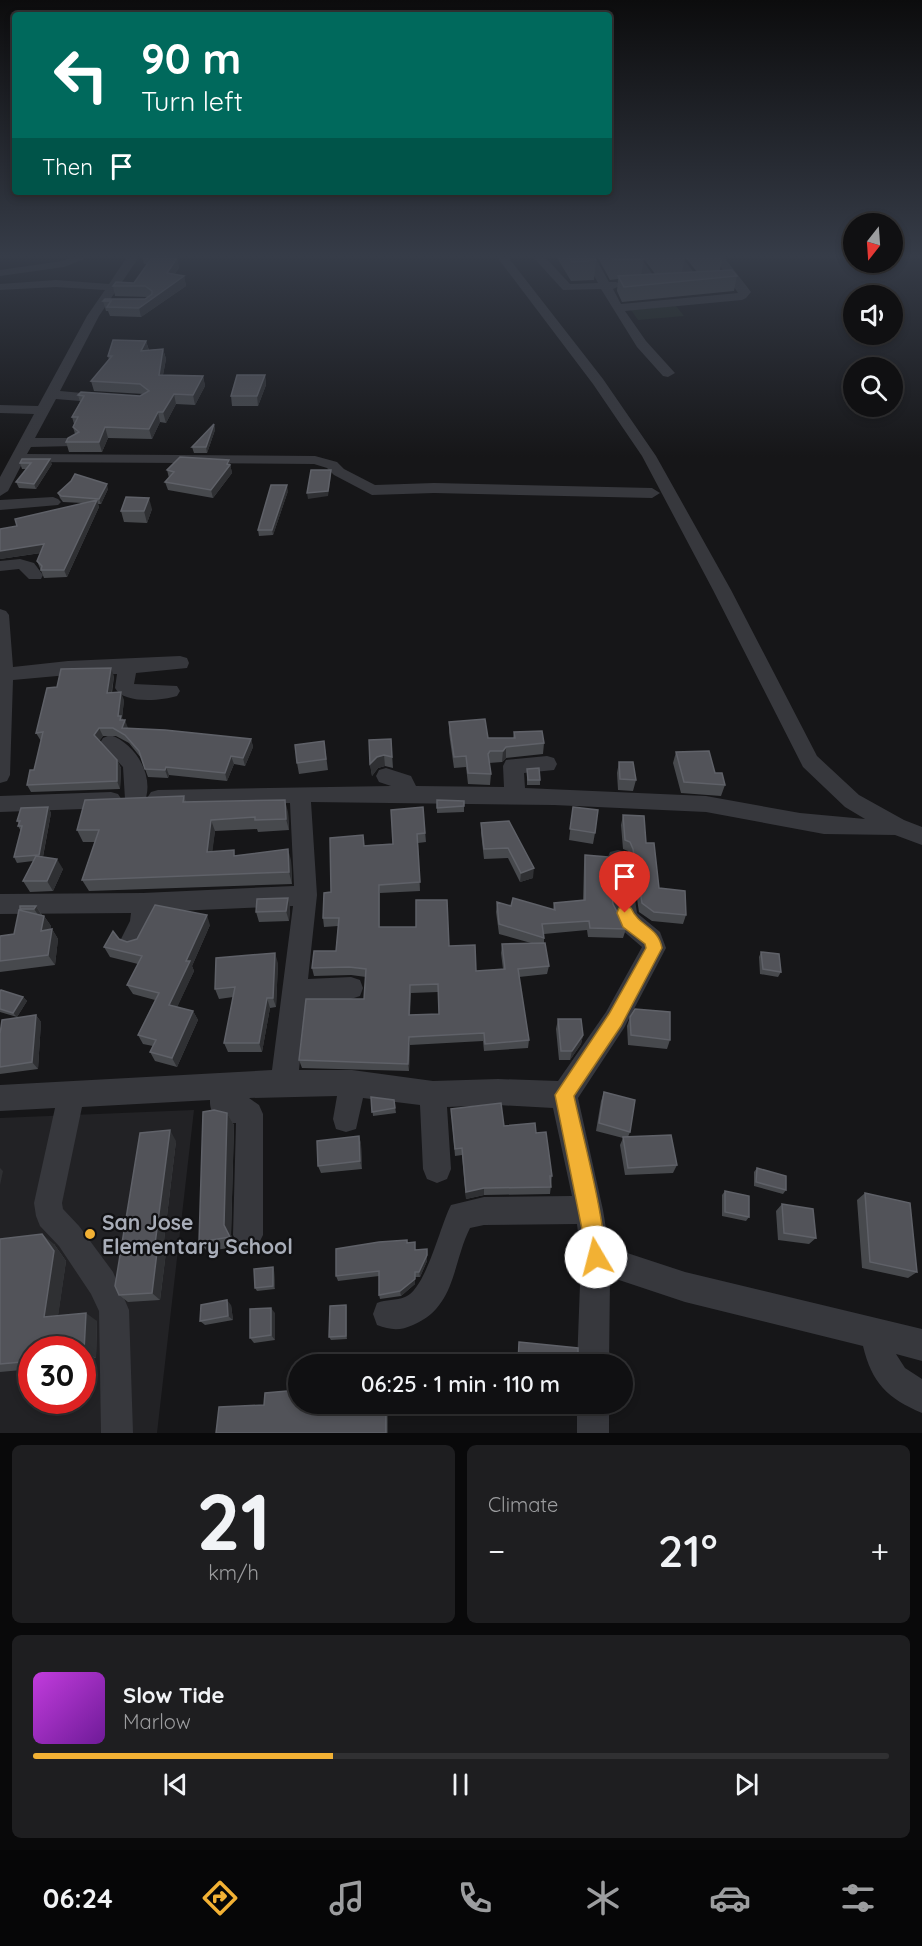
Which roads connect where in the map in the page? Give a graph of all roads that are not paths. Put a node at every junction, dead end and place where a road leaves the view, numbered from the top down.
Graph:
1 (93, 324) edge
2 (554, 324) edge
3 (628, 324) edge
4 (668, 373) dead end
5 (50, 394) junction
6 (114, 399) edge
7 (0, 409) edge
8 (42, 410) junction
9 (73, 442) edge
10 (25, 443) junction
11 (17, 458) junction
12 (0, 491) edge
13 (652, 493) dead end
14 (53, 502) dead end
15 (0, 505) edge
16 (0, 566) edge
17 (35, 575) dead end
18 (1, 626) edge
19 (180, 663) dead end
20 (128, 668) junction
21 (2, 674) edge
22 (170, 691) dead end
23 (1, 735) edge
24 (110, 742) dead end
25 (547, 764) dead end
26 (0, 776) edge
27 (386, 776) dead end
28 (300, 794) junction
29 (409, 794) junction
30 (515, 795) junction
31 (135, 799) junction
32 (0, 804) edge
33 (896, 826) junction
34 (922, 836) edge
35 (618, 859) dead end
36 (306, 896) junction
37 (143, 903) junction
38 (0, 904) edge
39 (133, 939) edge
40 (351, 988) dead end
41 (295, 991) junction
42 (284, 1083) junction
43 (352, 1083) junction
44 (224, 1086) junction
45 (71, 1094) junction
46 (433, 1094) junction
47 (564, 1095) junction
48 (0, 1098) edge
49 (346, 1119) dead end
50 (437, 1169) dead end
51 (590, 1210) junction
52 (248, 1235) dead end
53 (596, 1257) junction
54 (388, 1314) dead end
55 (876, 1334) junction
56 (922, 1345) edge
57 (593, 1354) edge
58 (922, 1397) edge
59 (593, 1414) edge
60 (117, 1433) edge
61 (593, 1433) edge

1 - 5 street
2 - 33 street
3 - 4 street
5 - 6 street
5 - 8 street
7 - 8 street
8 - 10 street
9 - 10 street
10 - 11 street
11 - 12 street
11 - 13 street
14 - 15 street
16 - 17 street
18 - 21 street
19 - 20 street
20 - 21 street
20 - 22 street
21 - 23 street
23 - 26 street
24 - 31 street
25 - 30 street
27 - 29 street
28 - 29 street
28 - 31 street
28 - 36 street
29 - 30 street
30 - 33 street
31 - 32 street
33 - 34 street
35 - 47 street
36 - 37 street
36 - 41 street
37 - 38 street
37 - 39 street
40 - 41 street
41 - 42 street
42 - 43 street
42 - 44 street
43 - 46 street
43 - 49 street
44 - 45 street
44 - 52 street
45 - 48 street
45 - 60 street
46 - 47 street
46 - 50 street
47 - 51 street
51 - 53 street
51 - 54 street
53 - 55 street
53 - 57 street
55 - 56 street
55 - 58 street
59 - 61 street

